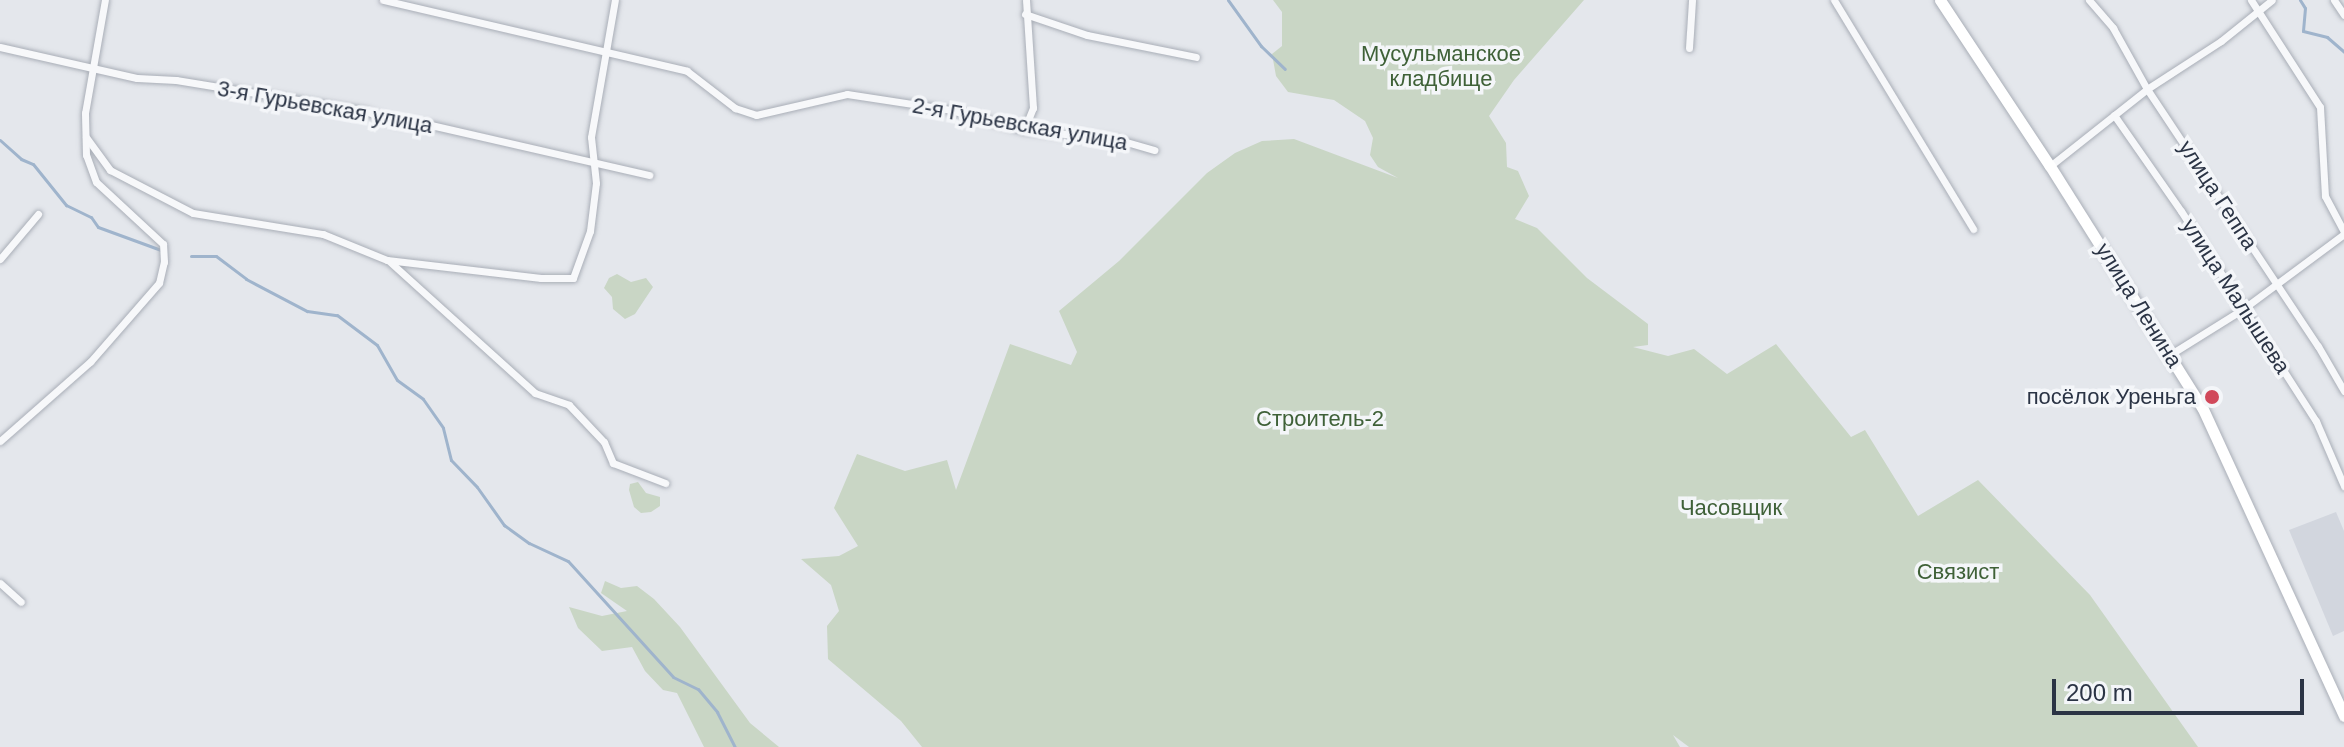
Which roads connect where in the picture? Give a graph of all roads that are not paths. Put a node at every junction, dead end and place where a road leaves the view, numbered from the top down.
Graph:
1 (105, 0) edge
2 (383, 0) edge
3 (615, 0) edge
4 (1026, 0) edge
5 (1692, 0) edge
6 (1834, 0) edge
7 (1940, 0) edge
8 (2089, 0) edge
9 (2251, 0) edge
10 (2272, 0) edge
11 (2334, 0) edge
12 (2258, 10) junction
13 (1025, 14) junction
14 (2344, 15) edge
15 (0, 47) edge
16 (1689, 48) dead end
17 (606, 53) junction
18 (1196, 57) dead end
19 (93, 66) junction
20 (2147, 89) junction
21 (2114, 115) junction
22 (1024, 130) junction
23 (86, 137) junction
24 (1154, 150) dead end
25 (596, 162) junction
26 (2050, 166) junction
27 (649, 175) dead end
28 (38, 214) dead end
29 (1973, 229) dead end
30 (2344, 233) edge
31 (0, 259) edge
32 (387, 260) junction
33 (2277, 285) junction
34 (2243, 309) junction
35 (2171, 354) junction
36 (2344, 391) edge
37 (0, 441) edge
38 (665, 483) dead end
39 (2344, 486) edge
40 (0, 583) edge
41 (21, 602) dead end
42 (2344, 716) edge

1 - 19 street
2 - 17 street, 2-я Гурьевская улица
3 - 17 street
4 - 13 street
5 - 16 street
6 - 29 street
7 - 26 main road, улица Ленина
8 - 20 street, улица Геппа
9 - 12 street
10 - 12 street
11 - 14 street
12 - 20 street
12 - 30 street
13 - 18 street
13 - 22 street
15 - 19 street, 3-я Гурьевская улица
17 - 22 street, 2-я Гурьевская улица
17 - 25 street
19 - 23 street
19 - 25 street, 3-я Гурьевская улица
20 - 21 street
20 - 33 street, улица Геппа
21 - 26 street
21 - 34 street, улица Малышева
22 - 24 street, 2-я Гурьевская улица
23 - 32 street
23 - 37 street
25 - 27 street, 3-я Гурьевская улица
25 - 32 street
26 - 35 main road, улица Ленина
28 - 31 street
30 - 33 street
32 - 38 street
33 - 34 street
33 - 36 street, улица Геппа
34 - 35 street
34 - 39 street, улица Малышева
35 - 42 main road, улица Ленина
40 - 41 street

